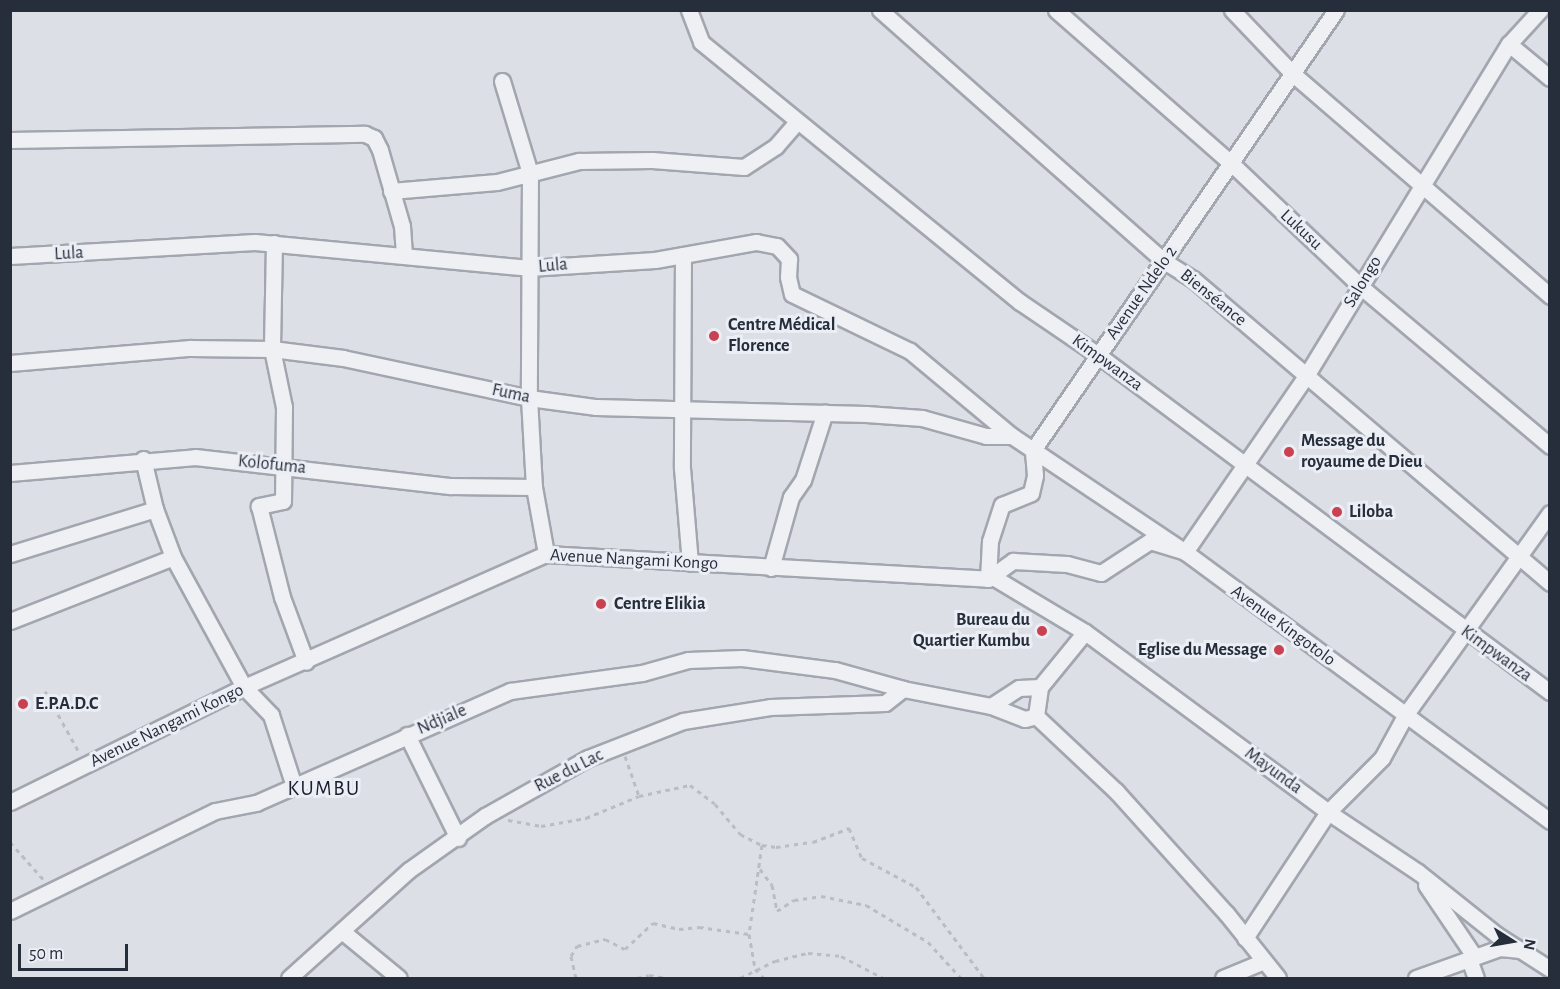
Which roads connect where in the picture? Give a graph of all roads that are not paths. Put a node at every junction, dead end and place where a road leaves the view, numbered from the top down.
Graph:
1 (689, 10) edge
2 (880, 10) edge
3 (1056, 10) edge
4 (1232, 10) edge
5 (1336, 10) edge
6 (1540, 10) edge
7 (1509, 44) junction
8 (1293, 74) junction
9 (1550, 78) edge
10 (502, 81) dead end
11 (796, 123) junction
12 (10, 140) edge
13 (1231, 163) junction
14 (530, 173) junction
15 (1420, 188) junction
16 (391, 191) junction
17 (274, 243) junction
18 (404, 254) junction
19 (683, 255) junction
20 (10, 256) edge
21 (1164, 261) junction
22 (529, 268) junction
23 (1360, 286) junction
24 (1550, 296) edge
25 (272, 349) junction
26 (1098, 355) junction
27 (10, 363) edge
28 (1306, 376) junction
29 (529, 398) junction
30 (685, 410) junction
31 (825, 412) junction
32 (1012, 436) junction
33 (1550, 446) edge
34 (1033, 450) junction
35 (143, 459) junction
36 (285, 465) junction
37 (1242, 466) junction
38 (10, 473) edge
39 (534, 487) junction
40 (155, 509) junction
41 (1550, 513) edge
42 (1185, 552) junction
43 (10, 554) edge
44 (546, 554) junction
45 (172, 557) junction
46 (1518, 557) junction
47 (690, 563) junction
48 (771, 568) junction
49 (990, 578) junction
50 (1550, 583) edge
51 (10, 621) edge
52 (1464, 630) junction
53 (1085, 632) junction
54 (306, 662) junction
55 (244, 687) junction
56 (1040, 687) junction
57 (903, 689) junction
58 (1550, 692) edge
59 (991, 706) junction
60 (1406, 714) junction
61 (1036, 716) junction
62 (407, 735) junction
63 (294, 786) junction
64 (10, 802) edge
65 (1328, 812) junction
66 (1550, 821) edge
67 (458, 838) junction
68 (1418, 872) junction
69 (10, 910) edge
70 (343, 932) junction
71 (1245, 938) junction
72 (1521, 951) junction
73 (1469, 959) junction
74 (1264, 961) junction
75 (1550, 969) edge
76 (289, 978) edge
77 (399, 978) edge
78 (1223, 978) edge
79 (1278, 978) edge
80 (1416, 978) edge
81 (1476, 978) edge

1 - 11 street, Kimpwanza
2 - 21 street, Bienséance
3 - 13 street, Lukusu
4 - 8 street
5 - 8 street, Avenue Ndelo 2
6 - 7 street, Salongo
7 - 9 street
7 - 15 street, Salongo
8 - 13 street, Avenue Ndelo 2
8 - 15 street
10 - 14 street
11 - 14 street
11 - 26 street, Kimpwanza
12 - 16 street
13 - 21 street, Avenue Ndelo 2
13 - 23 street, Lukusu
14 - 16 street
14 - 22 street
15 - 23 street, Salongo
15 - 24 street
16 - 18 street
17 - 18 street, Lula
17 - 20 street, Lula
17 - 25 street
18 - 22 street, Lula
19 - 22 street, Lula
19 - 30 street
19 - 32 street, Lula
21 - 26 street, Avenue Ndelo 2
21 - 28 street, Bienséance
22 - 29 street
23 - 28 street, Salongo
23 - 33 street, Lukusu
25 - 27 street, Fuma
25 - 29 street, Fuma
25 - 36 street
26 - 34 street, Avenue Ndelo 2
26 - 37 street, Kimpwanza
28 - 37 street, Salongo
28 - 46 street, Bienséance
29 - 30 street, Fuma
29 - 39 street
30 - 31 street, Fuma
30 - 47 street
31 - 32 street, Fuma
31 - 48 street
32 - 34 street, Avenue Kingotolo
34 - 42 street, Avenue Kingotolo
34 - 49 street
35 - 36 street, Kolofuma
35 - 38 street, Kolofuma
35 - 40 street
36 - 39 street, Kolofuma
36 - 54 street
37 - 42 street, Salongo
37 - 52 street, Kimpwanza
39 - 44 street
40 - 43 street
40 - 45 street
41 - 46 street
42 - 49 street
42 - 60 street, Avenue Kingotolo
44 - 47 street, Avenue Nangami Kongo
44 - 54 street, Avenue Nangami Kongo
45 - 51 street
45 - 55 street
46 - 50 street, Bienséance
46 - 52 street
47 - 48 street, Avenue Nangami Kongo
48 - 49 street, Avenue Nangami Kongo
49 - 53 street, Mayunda
52 - 58 street, Kimpwanza
52 - 60 street
53 - 56 street
53 - 65 street, Mayunda
54 - 55 street, Avenue Nangami Kongo
55 - 63 street
55 - 64 street, Avenue Nangami Kongo
56 - 59 street
56 - 61 street
57 - 59 street, Ndjiale
57 - 62 street, Ndjiale
57 - 67 street, Rue du Lac
59 - 61 street, Ndjiale
60 - 65 street
60 - 66 street, Avenue Kingotolo
61 - 71 street
62 - 63 street, Ndjiale
62 - 67 street
63 - 69 street, Ndjiale
65 - 68 street, Mayunda
65 - 71 street
67 - 70 street, Rue du Lac
68 - 72 street, Mayunda
68 - 73 street
70 - 76 street, Rue du Lac
70 - 77 street
71 - 74 street
72 - 73 street
72 - 75 street, Mayunda
73 - 80 street
73 - 81 street
74 - 78 street
74 - 79 street

